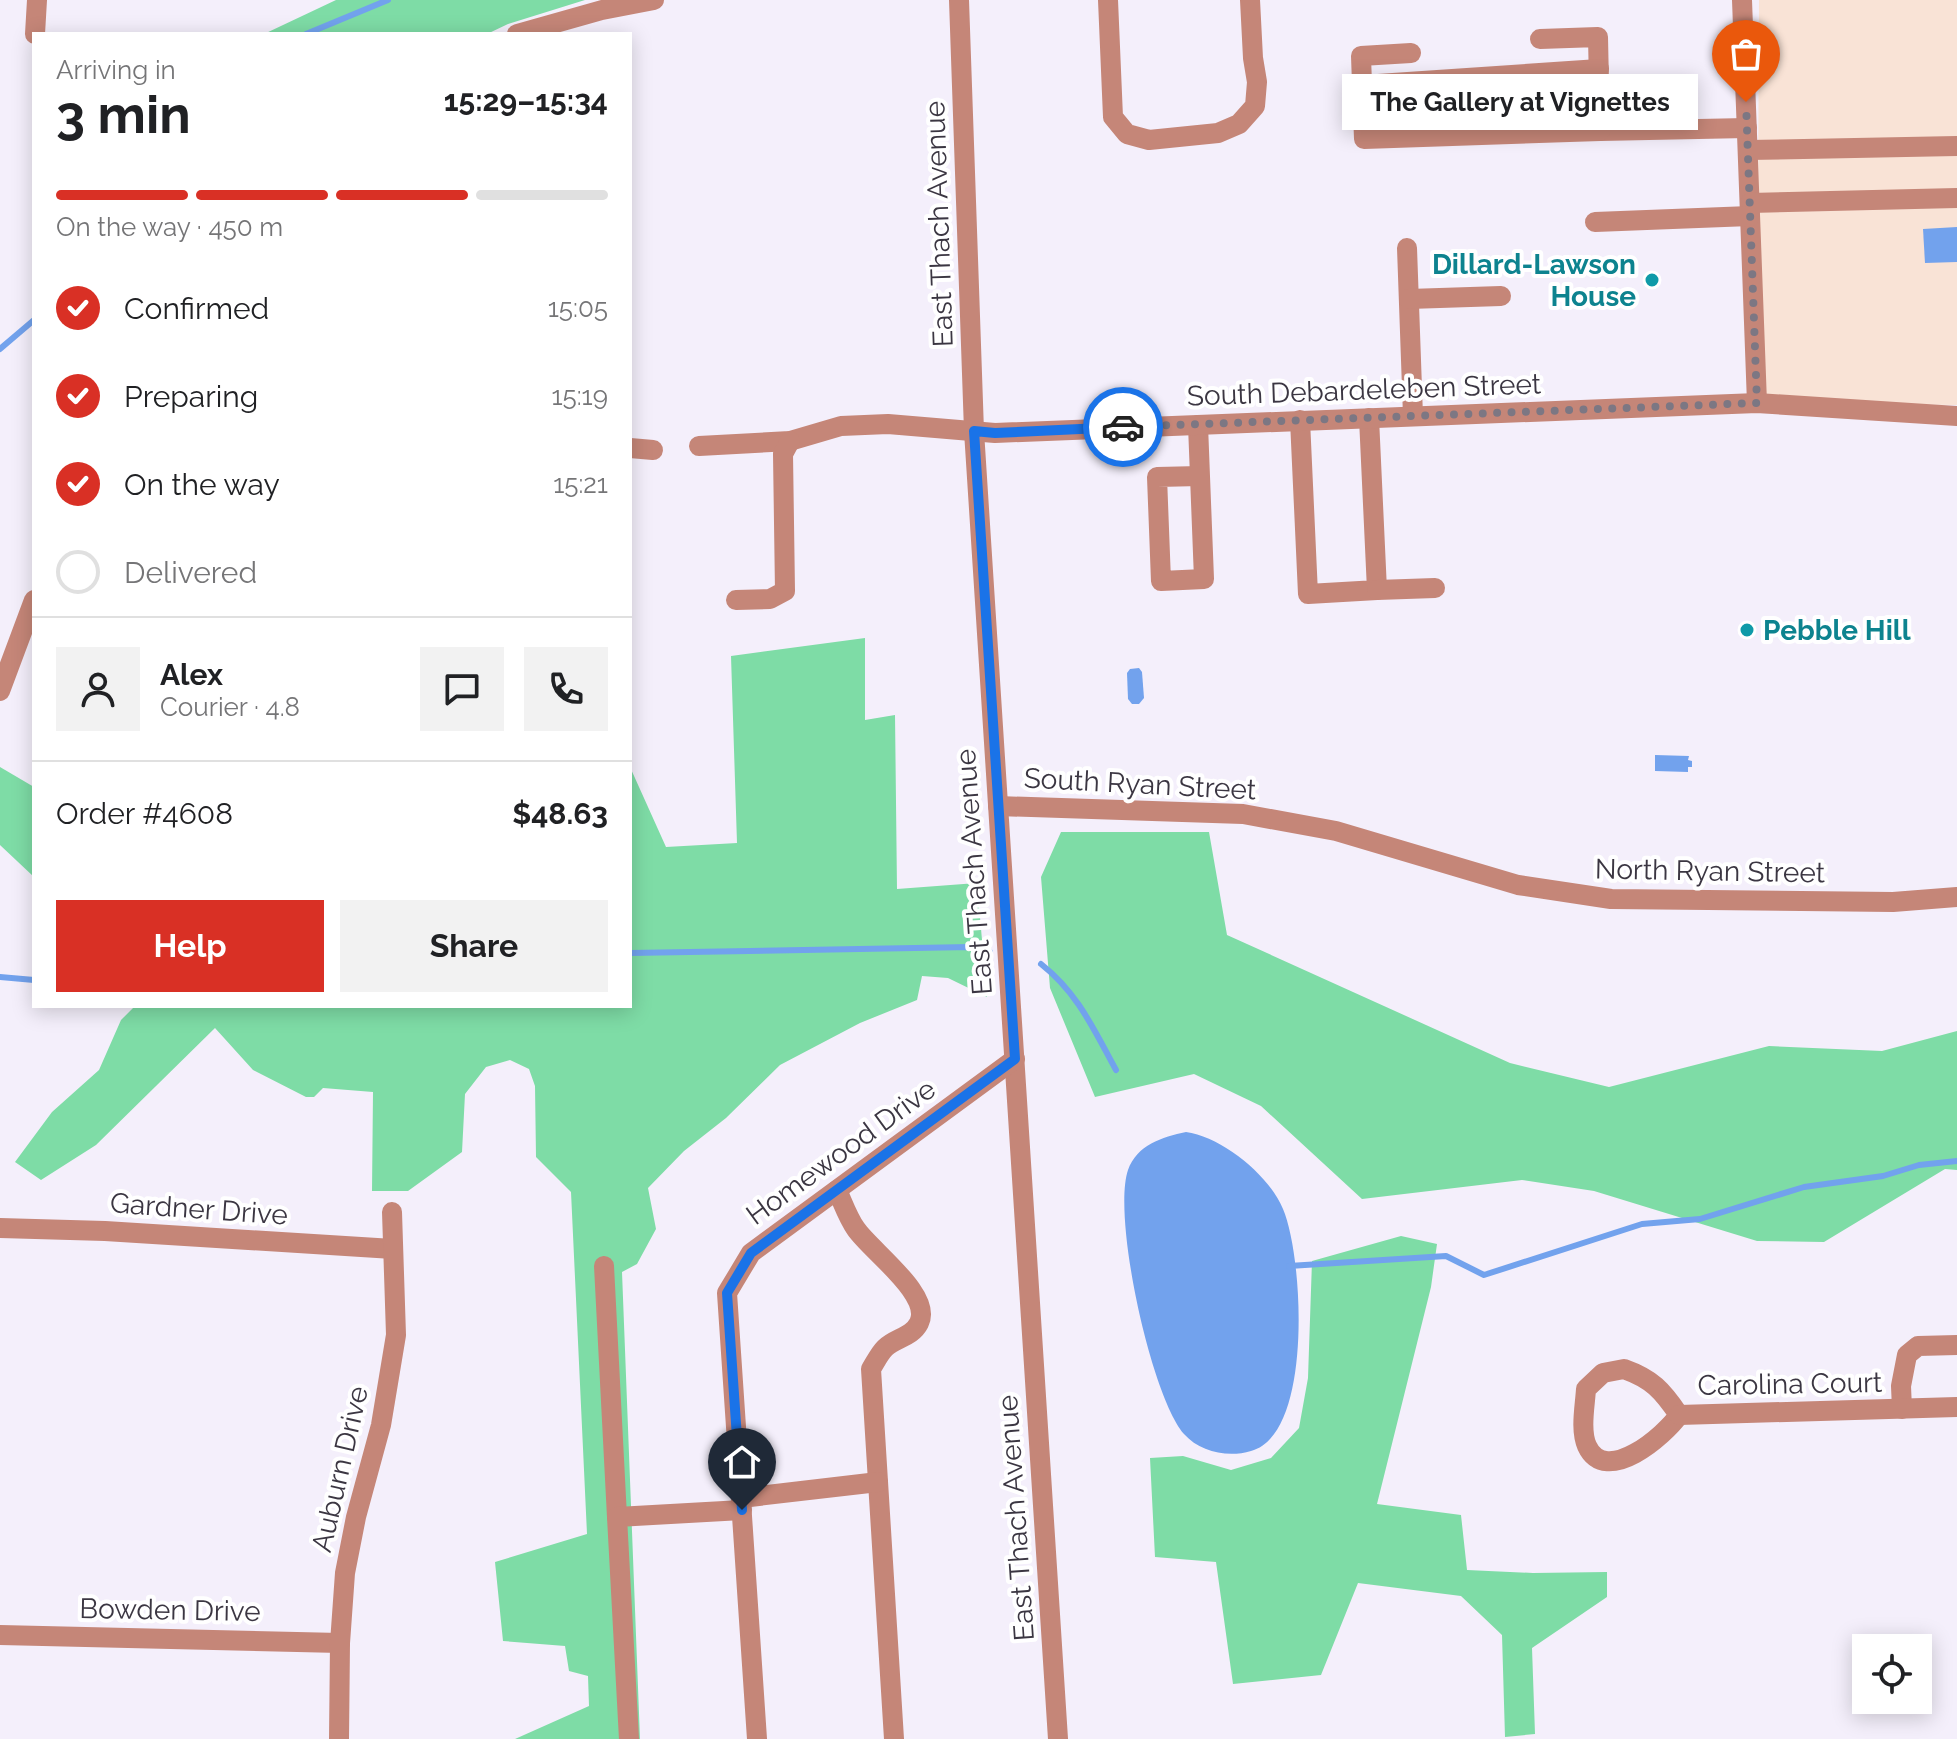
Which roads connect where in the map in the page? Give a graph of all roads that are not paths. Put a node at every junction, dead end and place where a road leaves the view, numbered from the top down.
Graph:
1 (37, 0) edge
2 (654, 0) edge
3 (959, 0) edge
4 (1108, 0) edge
5 (1250, 0) edge
6 (1742, 0) edge
7 (35, 32) edge
8 (524, 32) edge
9 (1540, 39) dead end
10 (1411, 53) dead end
11 (1599, 69) junction
12 (1363, 85) junction
13 (1747, 128) junction
14 (1600, 131) junction
15 (1957, 146) edge
16 (1748, 150) junction
17 (1957, 198) edge
18 (1750, 210) junction
19 (1595, 222) dead end
20 (1407, 248) dead end
21 (1501, 296) dead end
22 (1409, 299) junction
23 (1757, 403) junction
24 (1413, 416) junction
25 (1957, 416) edge
26 (1369, 418) junction
27 (1300, 420) junction
28 (1198, 425) junction
29 (974, 431) junction
30 (790, 441) junction
31 (699, 446) dead end
32 (632, 448) edge
33 (653, 450) dead end
34 (1200, 476) junction
35 (1435, 588) dead end
36 (1377, 590) junction
37 (736, 600) dead end
38 (32, 612) edge
39 (25, 654) edge
40 (0, 691) edge
41 (998, 806) junction
42 (1464, 869) joint
43 (1957, 897) edge
44 (1015, 1059) junction
45 (837, 1190) junction
46 (392, 1212) dead end
47 (0, 1228) edge
48 (393, 1249) junction
49 (604, 1266) dead end
50 (1957, 1345) edge
51 (1957, 1407) edge
52 (1902, 1409) junction
53 (1679, 1415) junction
54 (878, 1482) junction
55 (741, 1504) junction
56 (617, 1517) junction
57 (0, 1635) edge
58 (340, 1643) junction
59 (339, 1739) edge
60 (629, 1739) edge
61 (757, 1739) edge
62 (894, 1739) edge
63 (1058, 1739) edge

1 - 7 street
2 - 8 street
3 - 29 street, East Thach Avenue
4 - 5 street
6 - 13 street
9 - 11 street
10 - 12 street
11 - 12 street
11 - 14 street
12 - 14 street
13 - 14 street
13 - 16 street
15 - 16 street
16 - 18 street
17 - 18 street
18 - 19 street
18 - 23 street
20 - 22 street
21 - 22 street
22 - 24 street
23 - 24 street, South Debardeleben Street
23 - 25 street, South Debardeleben Street
24 - 26 street, South Debardeleben Street
26 - 27 street, South Debardeleben Street
26 - 36 street
27 - 28 street, South Debardeleben Street
27 - 36 street
28 - 29 street, South Debardeleben Street
28 - 34 street
29 - 30 street
29 - 41 street, East Thach Avenue
30 - 31 street
30 - 37 street
32 - 33 street
34 - 34 street
35 - 36 street
38 - 39 street
39 - 40 street
41 - 42 street, South Ryan Street
41 - 44 street, East Thach Avenue
42 - 43 street, North Ryan Street
44 - 45 street, Homewood Drive
44 - 63 street, East Thach Avenue
45 - 54 street
45 - 55 street, Homewood Drive
46 - 48 street, Auburn Drive
47 - 48 street, Gardner Drive
48 - 58 street, Auburn Drive
49 - 56 street
50 - 52 street, Carolina Court
51 - 52 street, Carolina Court
52 - 53 street, Carolina Court
53 - 53 street, Carolina Court
54 - 55 street
54 - 62 street
55 - 56 street
55 - 61 street, Homewood Drive
56 - 60 street
57 - 58 street, Bowden Drive
58 - 59 street, Auburn Drive

